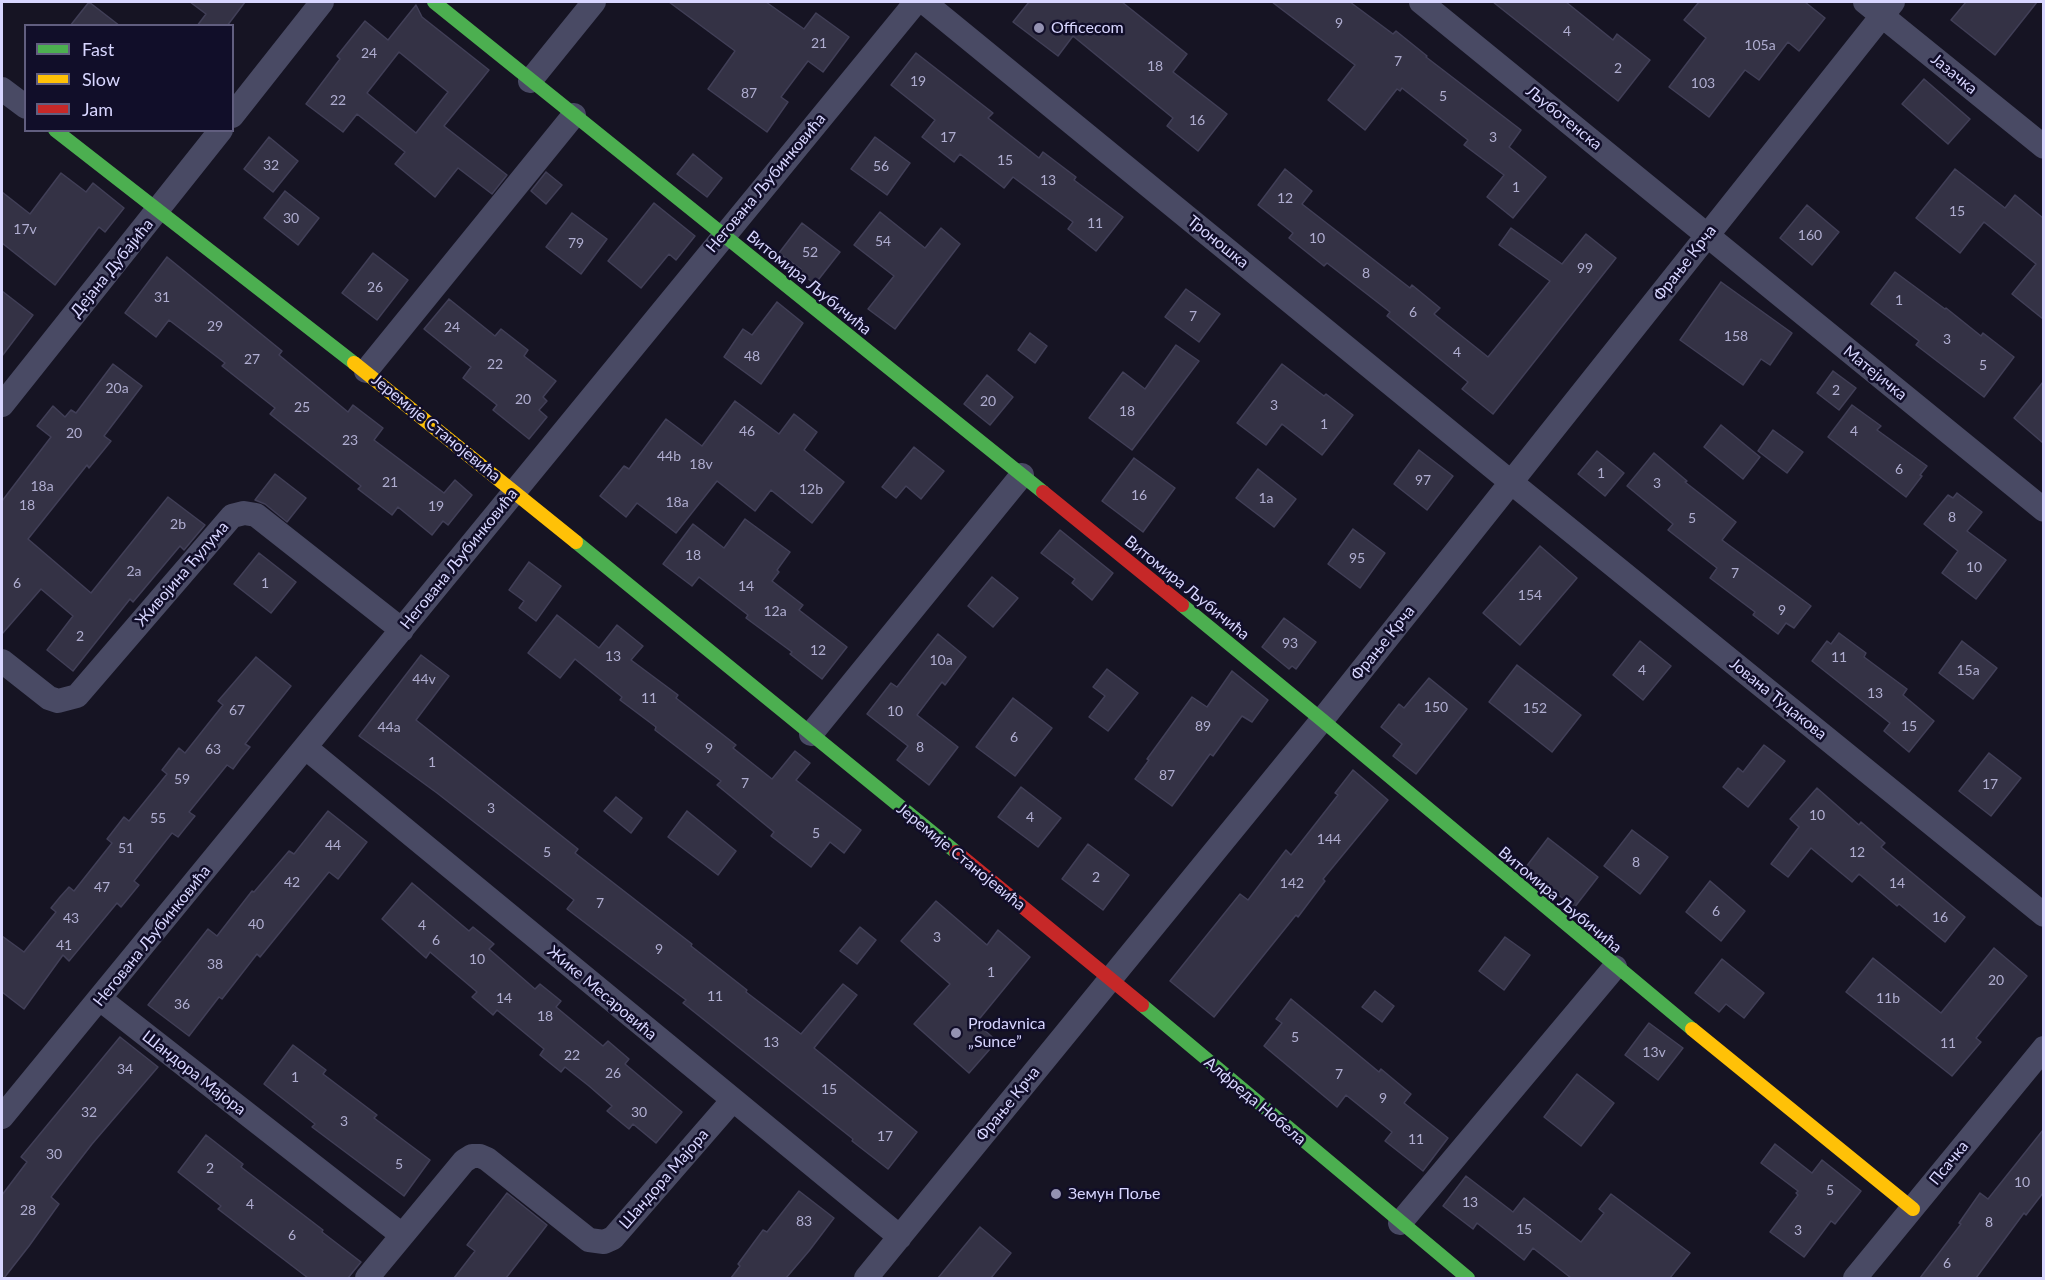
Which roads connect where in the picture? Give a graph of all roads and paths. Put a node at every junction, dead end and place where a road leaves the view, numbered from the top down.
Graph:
1 (322, 2) edge
2 (434, 2) edge
3 (594, 2) edge
4 (916, 2) edge
5 (924, 2) edge
6 (1421, 2) edge
7 (1880, 6) edge
8 (531, 81) junction
9 (2, 88) edge
10 (24, 105) edge
11 (234, 113) edge
12 (574, 115) junction
13 (58, 132) edge
14 (219, 132) edge
15 (2043, 147) edge
16 (158, 211) junction
17 (723, 235) junction
18 (1707, 235) junction
19 (366, 371) junction
20 (2, 405) edge
21 (1022, 475) junction
22 (1512, 483) junction
23 (514, 491) junction
24 (2043, 510) edge
25 (402, 630) junction
26 (2, 661) edge
27 (1322, 720) junction
28 (811, 734) junction
29 (306, 748) junction
30 (2043, 915) edge
31 (1615, 967) junction
32 (1111, 979) junction
33 (100, 999) junction
34 (2043, 1048) edge
35 (732, 1101) junction
36 (2, 1117) edge
37 (1912, 1209) junction
38 (1400, 1223) junction
39 (402, 1235) junction
40 (900, 1237) junction
41 (367, 1278) edge
42 (866, 1278) edge
43 (1468, 1278) edge
44 (1854, 1278) edge

1 - 11 street
2 - 8 street, Витомира Љубичића
3 - 8 street
4 - 17 street, Негована Љубинковића
5 - 22 street, Троношка
6 - 18 street, Љуботенска
7 - 15 street, Јазачка
7 - 18 street, Фрање Крча
8 - 12 street, Витомира Љубичића
9 - 10 street
12 - 17 street, Витомира Љубичића
12 - 19 street
13 - 16 street, Јеремије Станојевића
14 - 16 street, Дејана Дубајића
16 - 19 street, Јеремије Станојевића
16 - 20 street, Дејана Дубајића
17 - 21 street, Витомира Љубичића
17 - 23 street, Негована Љубинковића
18 - 22 street, Фрање Крча
18 - 24 street, Матејичка
19 - 23 street, Јеремије Станојевића
21 - 27 street, Витомира Љубичића
21 - 28 street
22 - 27 street, Фрање Крча
22 - 30 street, Јована Туцакова
23 - 25 street, Негована Љубинковића
23 - 28 street, Јеремије Станојевића
25 - 26 street, Живојина Ћулума
25 - 29 street, Негована Љубинковића
27 - 31 street, Витомира Љубичића
27 - 32 street, Фрање Крча
28 - 32 street, Јеремије Станојевића
29 - 33 street, Негована Љубинковића
29 - 35 street, Жике Месаровића
31 - 37 street, Витомира Љубичића
31 - 38 street
32 - 38 street, Алфреда Нобела
32 - 40 street, Фрање Крча
33 - 36 street, Негована Љубинковића
33 - 39 street, Шандора Мајора
34 - 37 street, Псачка
35 - 39 street, Шандора Мајора
35 - 40 street, Жике Месаровића
37 - 44 street, Псачка
38 - 43 street, Алфреда Нобела
39 - 41 street, Шандора Мајора
40 - 42 street, Фрање Крча

